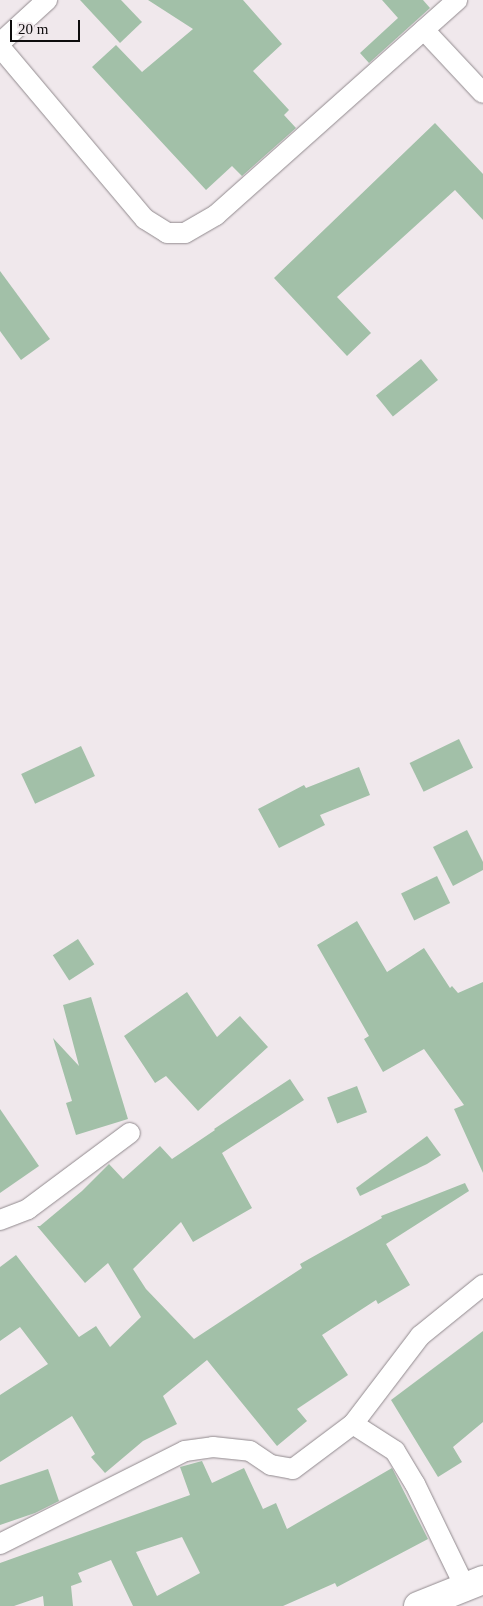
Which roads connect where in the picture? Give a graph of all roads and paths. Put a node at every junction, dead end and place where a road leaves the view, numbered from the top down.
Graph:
1 (47, 0) edge
2 (457, 0) edge
3 (424, 30) junction
4 (0, 43) edge
5 (0, 47) edge
6 (483, 93) edge
7 (130, 1134) dead end
8 (0, 1220) edge
9 (483, 1285) edge
10 (353, 1424) junction
11 (0, 1544) edge
12 (461, 1592) edge
13 (418, 1606) edge

1 - 4 street
2 - 3 street
3 - 5 street
3 - 6 street
7 - 8 street
9 - 10 street
10 - 11 street
10 - 12 street
12 - 13 main road

